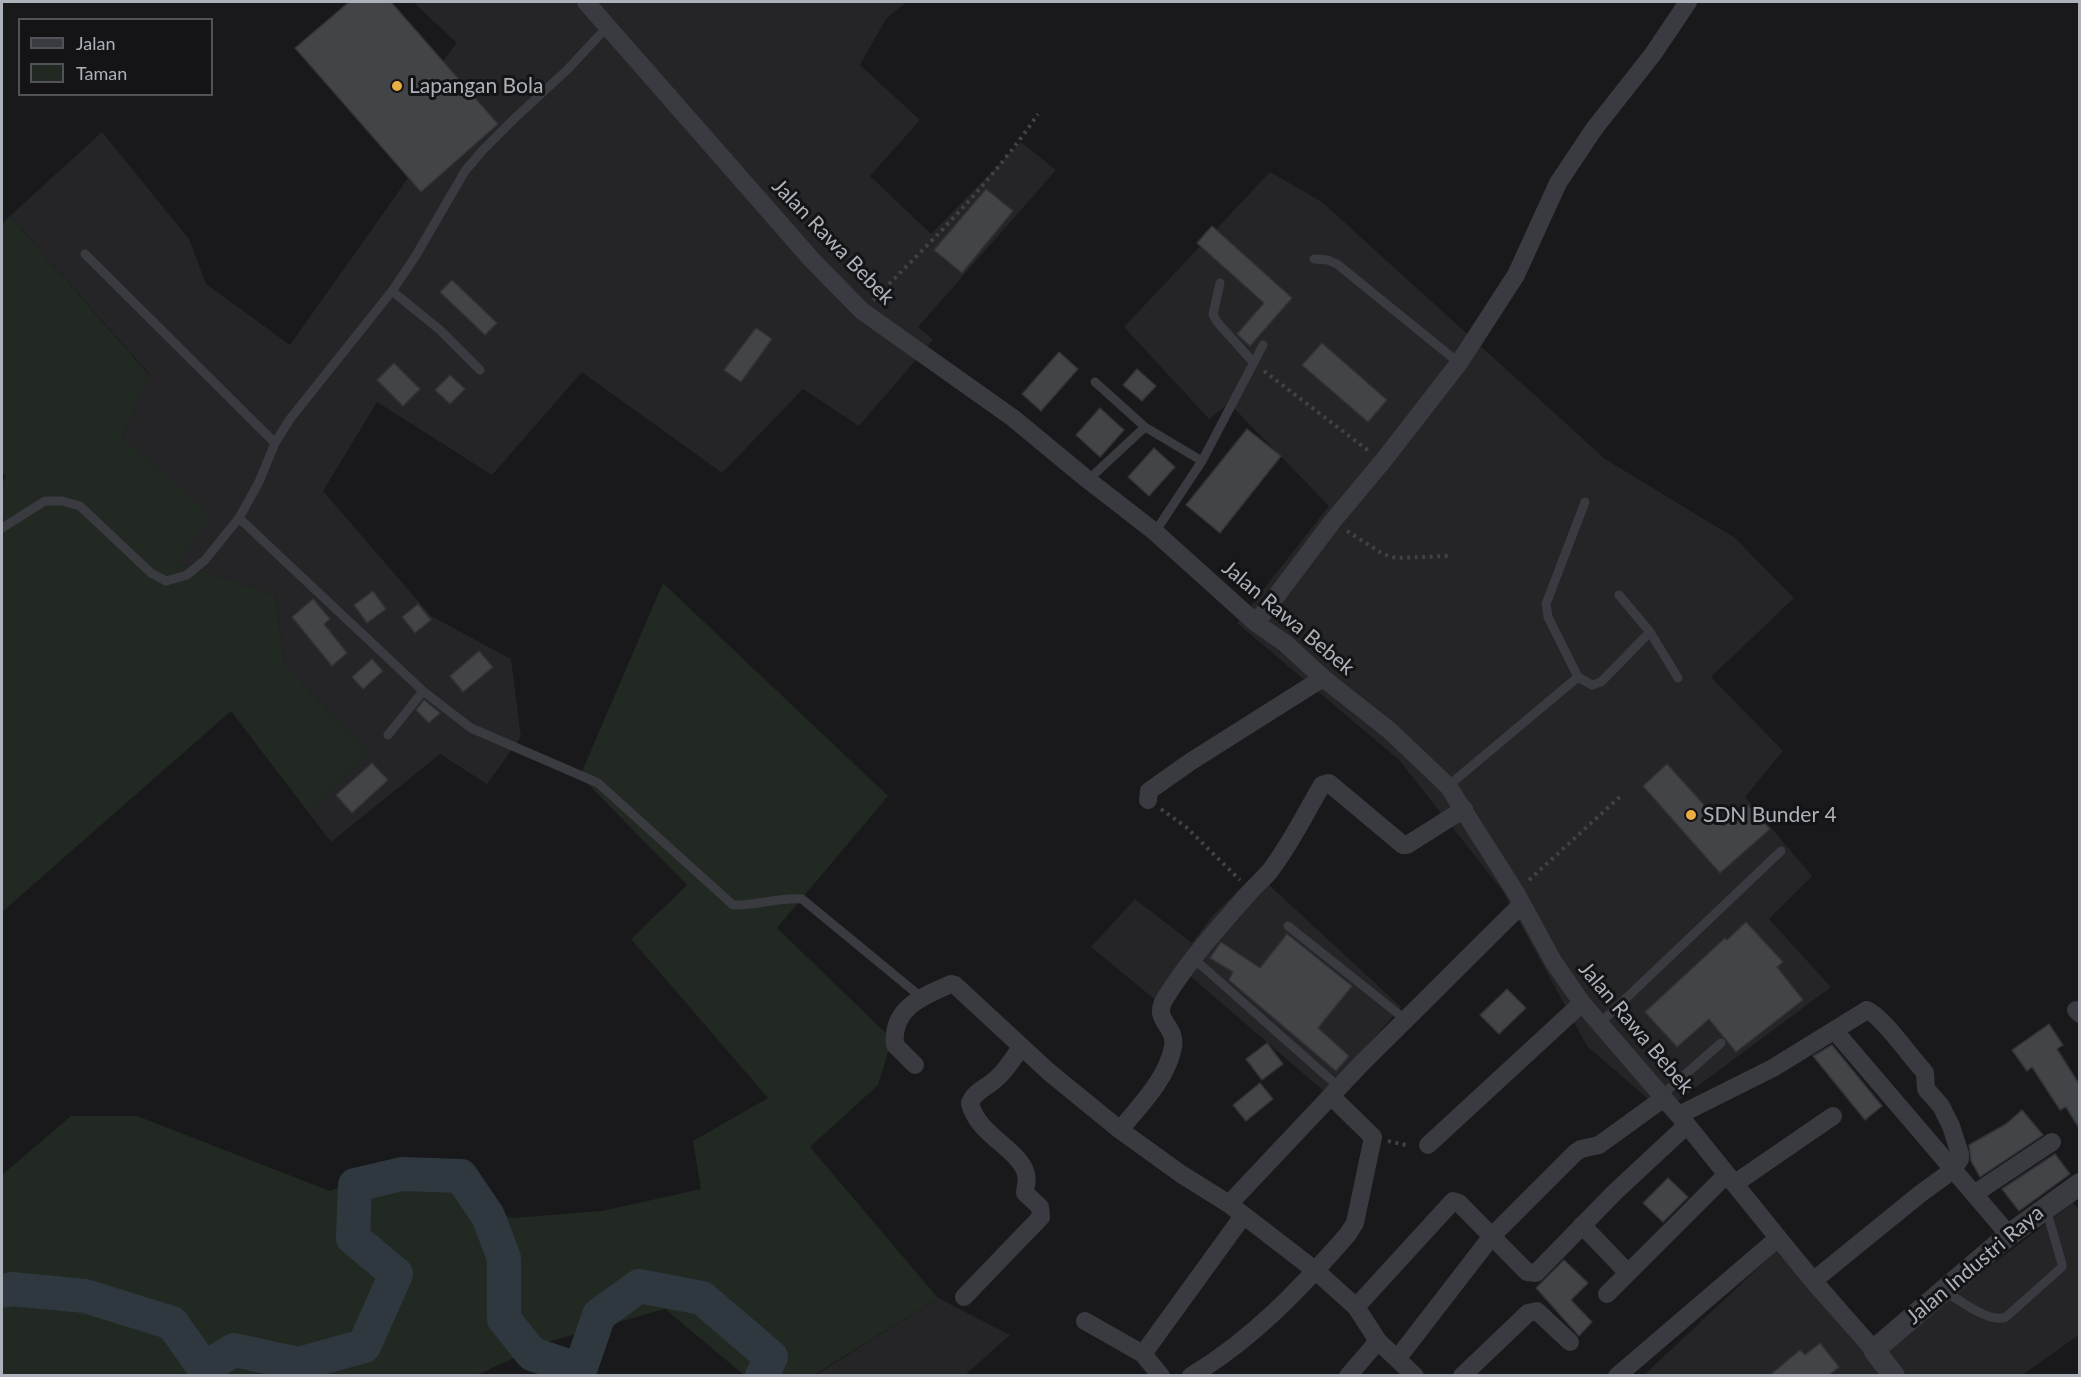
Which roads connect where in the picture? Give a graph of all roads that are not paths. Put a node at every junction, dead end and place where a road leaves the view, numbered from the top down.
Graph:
1 (586, 2) edge
2 (1688, 2) edge
3 (607, 27) junction
4 (85, 254) dead end
5 (1314, 259) dead end
6 (1220, 283) dead end
7 (392, 291) junction
8 (1263, 345) dead end
9 (1253, 362) junction
10 (1459, 363) junction
11 (480, 370) dead end
12 (1095, 382) dead end
13 (1145, 428) junction
14 (275, 443) junction
15 (1202, 461) junction
16 (1088, 480) junction
17 (1585, 502) dead end
18 (239, 518) junction
19 (2, 528) edge
20 (1155, 532) junction
21 (1619, 595) dead end
22 (1256, 623) junction
23 (1650, 633) junction
24 (1578, 677) junction
25 (1323, 678) junction
26 (1678, 678) dead end
27 (423, 691) junction
28 (388, 735) dead end
29 (1448, 786) junction
30 (1148, 800) road end
31 (1464, 809) junction
32 (1780, 851) dead end
33 (1519, 899) junction
34 (1288, 926) dead end
35 (1193, 958) junction
36 (921, 997) junction
37 (1582, 1003) junction
38 (1406, 1020) junction
39 (1599, 1024) junction
40 (1834, 1030) junction
41 (1721, 1043) dead end
42 (1021, 1047) junction
43 (915, 1065) dead end
44 (1335, 1092) junction
45 (1663, 1097) junction
46 (1833, 1116) dead end
47 (1683, 1120) junction
48 (1120, 1130) junction
49 (2052, 1142) dead end
50 (1428, 1145) road end
51 (1953, 1170) junction
52 (1730, 1179) junction
53 (2079, 1185) edge
54 (1974, 1194) junction
55 (1229, 1204) junction
56 (2046, 1207) junction
57 (1243, 1216) junction
58 (1582, 1225) junction
59 (2009, 1234) junction
60 (1492, 1236) junction
61 (1777, 1239) junction
62 (1316, 1271) junction
63 (1629, 1273) junction
64 (1813, 1281) junction
65 (1944, 1291) junction
66 (1607, 1294) dead end
67 (964, 1297) dead end
68 (1356, 1307) junction
69 (1085, 1321) dead end
70 (1378, 1341) junction
71 (1570, 1342) dead end
72 (1874, 1350) junction
73 (1143, 1354) junction
74 (1397, 1359) junction
75 (1161, 1376) edge
76 (1191, 1376) edge
77 (1348, 1376) edge
78 (1415, 1376) edge
79 (1462, 1376) edge
80 (1617, 1376) edge
81 (1894, 1376) edge

1 - 3 street, Jalan Rawa Bebek
2 - 10 street
3 - 7 lane
3 - 16 street, Jalan Rawa Bebek
4 - 14 lane
5 - 10 lane
6 - 9 lane
7 - 11 lane
7 - 14 lane
8 - 9 lane
9 - 15 lane
10 - 22 street
12 - 13 lane
13 - 15 lane
13 - 16 lane
14 - 18 lane
15 - 20 lane
16 - 20 street, Jalan Rawa Bebek
17 - 24 lane
18 - 19 lane
18 - 27 lane
20 - 22 street, Jalan Rawa Bebek
21 - 23 lane
22 - 25 street, Jalan Rawa Bebek
23 - 24 lane
23 - 26 lane
24 - 29 lane
25 - 29 street, Jalan Rawa Bebek
25 - 30 street
27 - 28 lane
27 - 36 lane
29 - 31 street, Jalan Rawa Bebek
31 - 33 street, Jalan Rawa Bebek
31 - 35 street
32 - 39 lane
33 - 37 street, Jalan Rawa Bebek
33 - 38 street
34 - 38 lane
35 - 44 lane
35 - 48 street
36 - 42 street
36 - 43 street
37 - 39 street, Jalan Rawa Bebek
37 - 50 street
38 - 44 street
39 - 45 street, Jalan Rawa Bebek
40 - 47 street
40 - 51 street
40 - 51 street
41 - 45 lane
42 - 48 street
42 - 67 street
44 - 55 street
44 - 62 street
45 - 47 street, Jalan Rawa Bebek
45 - 60 street
46 - 52 street
47 - 52 street, Jalan Rawa Bebek
47 - 58 street
48 - 55 street
49 - 54 street
51 - 54 street
51 - 64 street
52 - 61 street, Jalan Rawa Bebek
52 - 63 street
53 - 56 street, Jalan Industri Raya
54 - 59 street
55 - 57 street
56 - 59 street, Jalan Industri Raya
56 - 65 lane
57 - 62 street
57 - 73 street
58 - 60 street
58 - 63 street
59 - 65 street, Jalan Industri Raya
60 - 68 street
60 - 74 street
61 - 64 street, Jalan Rawa Bebek
61 - 80 street
62 - 68 street
62 - 76 street
63 - 66 street
64 - 72 street, Jalan Rawa Bebek
65 - 72 street, Jalan Industri Raya
68 - 70 street
69 - 73 street
70 - 74 street
70 - 77 street
71 - 79 street
72 - 81 street
73 - 75 street
74 - 78 street

